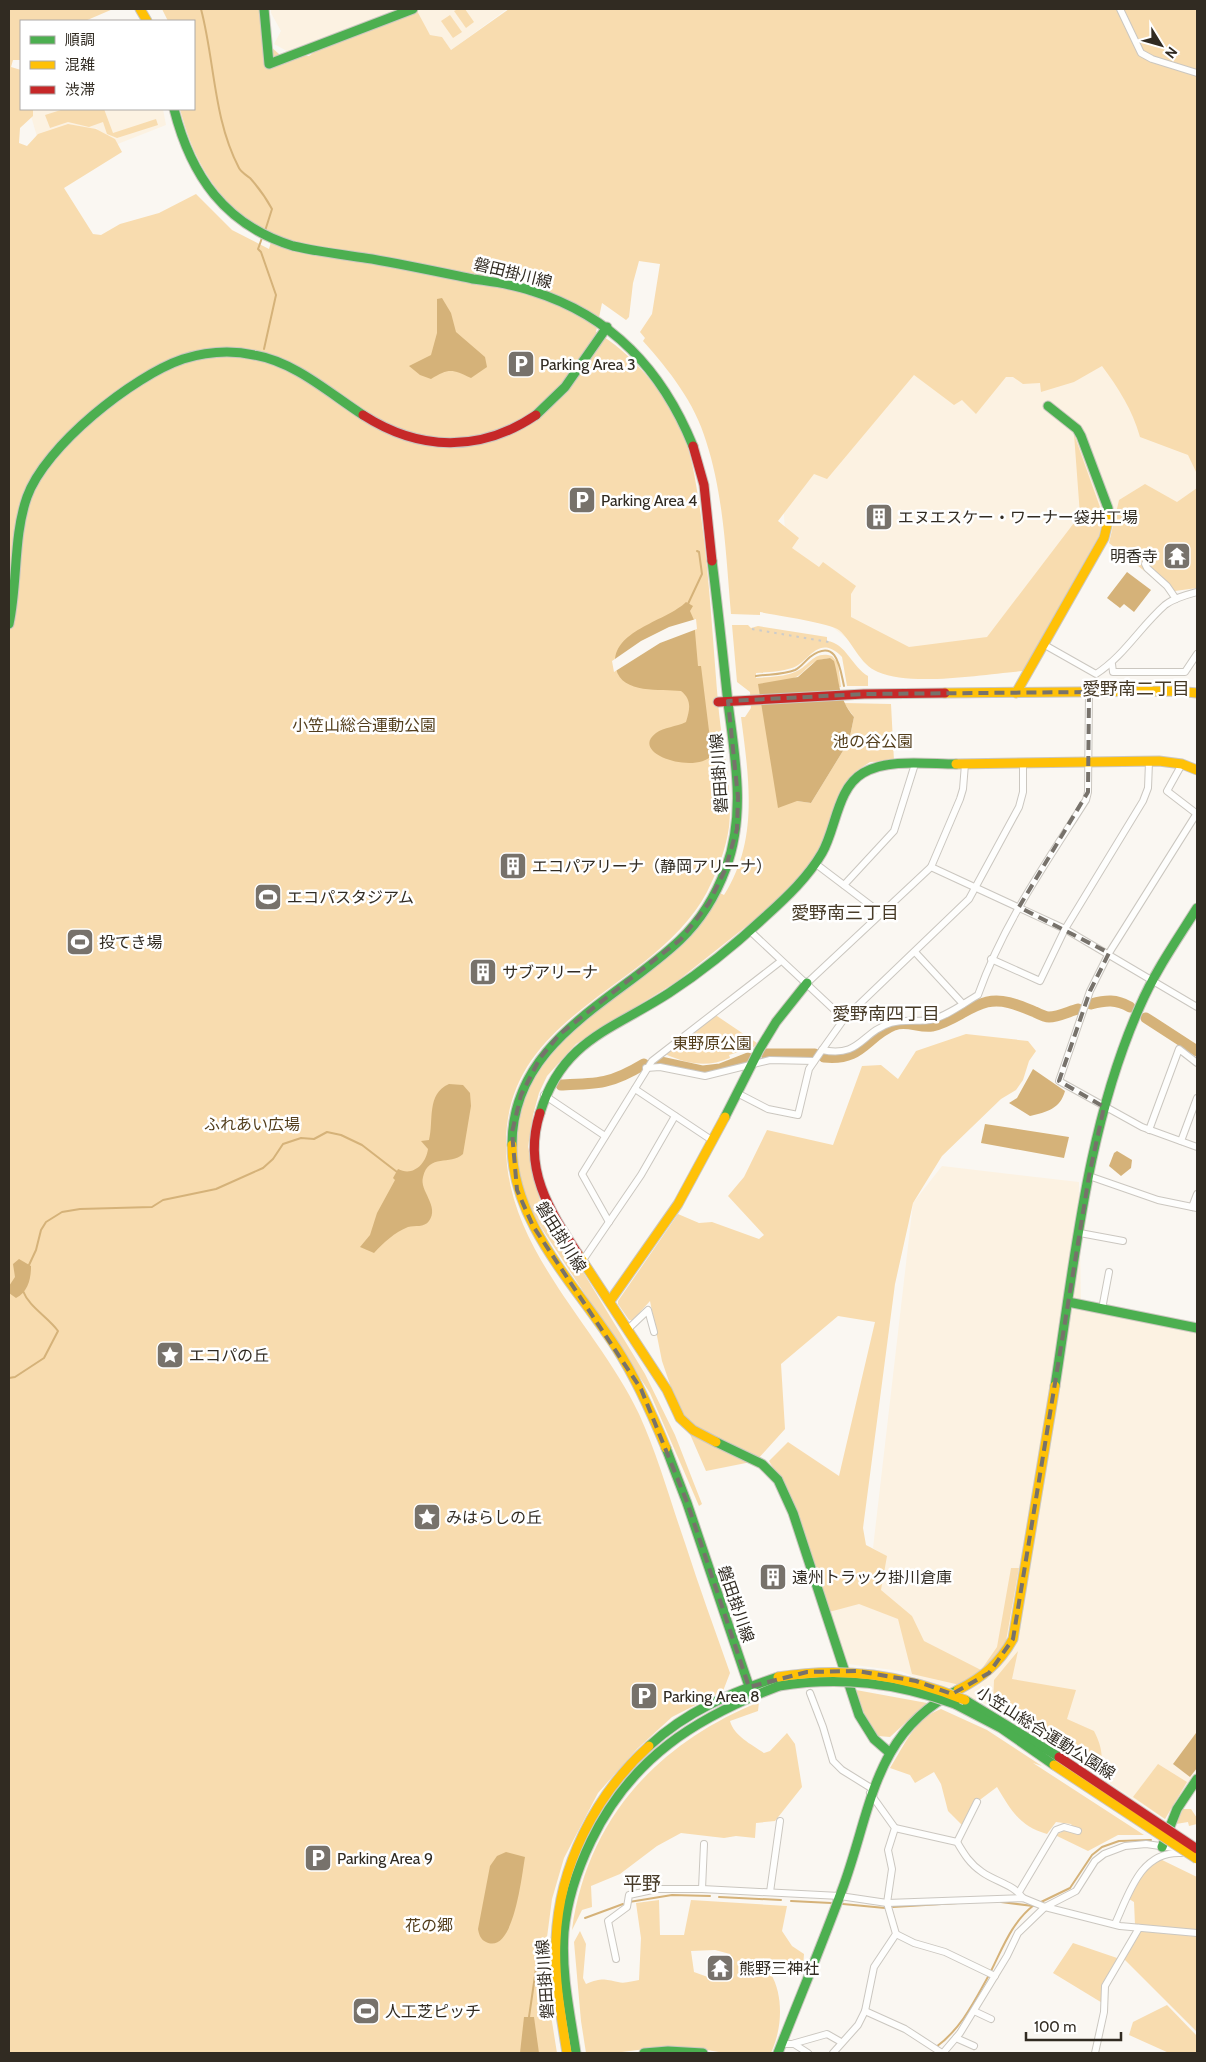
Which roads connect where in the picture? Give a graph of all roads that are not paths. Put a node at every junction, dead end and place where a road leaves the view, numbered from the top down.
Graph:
1 (140, 9) edge
2 (264, 9) edge
3 (413, 9) edge
4 (1120, 9) edge
5 (146, 20) edge
6 (1197, 73) edge
7 (174, 110) edge
8 (607, 327) junction
9 (1048, 406) dead end
10 (1150, 553) dead end
11 (1197, 592) edge
12 (1176, 599) junction
13 (9, 624) edge
14 (1043, 644) junction
15 (1197, 654) edge
16 (1112, 664) junction
17 (1089, 692) junction
18 (1016, 693) junction
19 (1197, 693) edge
20 (728, 701) junction
21 (718, 702) dead end
22 (1088, 762) junction
23 (1149, 762) junction
24 (1023, 763) junction
25 (915, 764) junction
26 (965, 764) junction
27 (1182, 764) junction
28 (1197, 770) edge
29 (1197, 813) edge
30 (816, 864) junction
31 (931, 867) junction
32 (844, 885) junction
33 (976, 887) junction
34 (1019, 907) junction
35 (1197, 908) edge
36 (882, 914) junction
37 (1064, 929) junction
38 (749, 930) junction
39 (914, 952) junction
40 (1108, 953) junction
41 (991, 959) junction
42 (781, 961) junction
43 (1152, 981) junction
44 (807, 983) junction
45 (963, 1004) junction
46 (1197, 1007) edge
47 (844, 1019) junction
48 (822, 1050) junction
49 (814, 1061) junction
50 (1197, 1063) edge
51 (754, 1064) junction
52 (649, 1067) junction
53 (642, 1070) dead end
54 (635, 1089) junction
55 (737, 1093) junction
56 (544, 1095) junction
57 (1197, 1098) edge
58 (1104, 1107) junction
59 (675, 1116) junction
60 (1149, 1130) junction
61 (605, 1136) junction
62 (714, 1140) junction
63 (1181, 1141) junction
64 (1197, 1147) edge
65 (1089, 1176) junction
66 (1197, 1194) edge
67 (1194, 1208) edge
68 (609, 1222) junction
69 (1080, 1233) junction
70 (1124, 1241) dead end
71 (583, 1260) junction
72 (1109, 1272) dead end
73 (610, 1301) junction
74 (1068, 1302) junction
75 (1102, 1309) junction
76 (1197, 1328) edge
77 (628, 1329) junction
78 (654, 1332) dead end
79 (779, 1682) junction
80 (750, 1691) junction
81 (810, 1693) dead end
82 (890, 1753) junction
83 (1057, 1761) junction
84 (1197, 1779) edge
85 (870, 1791) junction
86 (977, 1802) dead end
87 (780, 1821) dead end
88 (895, 1828) junction
89 (1078, 1831) dead end
90 (956, 1842) junction
91 (704, 1844) dead end
92 (1197, 1845) edge
93 (1162, 1847) junction
94 (1195, 1850) edge
95 (1197, 1859) edge
96 (702, 1889) junction
97 (770, 1892) junction
98 (1021, 1895) junction
99 (840, 1896) junction
100 (887, 1903) junction
101 (1043, 1907) junction
102 (1115, 1924) junction
103 (1139, 1928) junction
104 (1197, 1933) edge
105 (896, 1934) junction
106 (616, 1958) dead end
107 (994, 1976) junction
108 (865, 2011) junction
109 (974, 2012) junction
110 (991, 2019) dead end
111 (956, 2038) junction
112 (841, 2042) junction
113 (782, 2044) junction
114 (792, 2044) junction
115 (974, 2046) dead end
116 (939, 2050) edge
117 (567, 2053) edge
118 (576, 2053) edge
119 (644, 2053) edge
120 (703, 2053) edge
121 (778, 2053) edge
122 (808, 2053) edge
123 (833, 2053) edge
124 (1095, 2053) edge

1 - 5 street
2 - 3 street
4 - 6 street
7 - 8 street, 磐田掛川線
8 - 13 street
8 - 20 street, 磐田掛川線
9 - 14 street
10 - 12 street
11 - 12 street
12 - 16 street
14 - 16 street
14 - 18 street
15 - 16 street
17 - 18 street
17 - 19 street
17 - 22 street
18 - 20 street
20 - 21 street
20 - 80 street, 磐田掛川線
22 - 23 street
22 - 24 street
22 - 34 street
23 - 27 street
23 - 37 street
24 - 26 street
24 - 33 street
25 - 26 street
25 - 30 street
25 - 32 street
26 - 31 street
27 - 28 street
27 - 29 street
29 - 40 street
30 - 32 street
30 - 38 street
31 - 33 street
31 - 36 street
32 - 36 street
33 - 34 street
33 - 39 street
34 - 37 street
34 - 41 street
35 - 43 street
36 - 44 street
37 - 40 street
37 - 41 street
38 - 42 street
38 - 56 street
39 - 45 street
39 - 47 street
40 - 43 street
40 - 58 street
41 - 45 street
42 - 44 street
42 - 52 street
43 - 46 street
43 - 58 street
44 - 47 street
44 - 51 street
45 - 48 street
47 - 48 street
48 - 49 street
49 - 51 street
49 - 55 street
50 - 60 street
51 - 52 street
51 - 55 street
52 - 53 street
52 - 54 street
54 - 59 street
54 - 61 street
55 - 62 street
56 - 61 street
56 - 71 street
57 - 63 street
58 - 60 street
58 - 65 street
59 - 62 street
59 - 68 street
60 - 63 street
61 - 68 street
62 - 73 street
63 - 64 street
65 - 67 street
65 - 69 street
66 - 67 street
68 - 71 street
69 - 70 street
69 - 74 street
71 - 73 street
72 - 75 street
73 - 77 street
74 - 75 street
74 - 82 street
75 - 76 street
77 - 78 street
77 - 82 street
79 - 80 street, 小笠山総合運動公園線
79 - 83 street, 小笠山総合運動公園線, bridge
79 - 83 street, 小笠山総合運動公園線, bridge
80 - 117 street, 磐田掛川線
80 - 118 street, 磐田掛川線
81 - 85 street
82 - 85 street
83 - 94 street, 小笠山総合運動公園線, bridge
83 - 95 street, 小笠山総合運動公園線, bridge
84 - 93 street
85 - 88 street
85 - 99 street
86 - 90 street
87 - 97 street
88 - 90 street
88 - 100 street
89 - 98 street
90 - 98 street
91 - 96 street
92 - 94 street
93 - 94 street
93 - 101 street
94 - 102 street
96 - 97 street
96 - 106 street
97 - 99 street
98 - 100 street
98 - 101 street
99 - 100 street
99 - 113 street
100 - 105 street
101 - 102 street
101 - 107 street
102 - 103 street
103 - 104 street
103 - 124 street
105 - 107 street
105 - 108 street
107 - 109 street
108 - 112 street
108 - 116 street
109 - 110 street
109 - 111 street
111 - 115 street
111 - 116 street
112 - 114 street
112 - 123 street
113 - 114 street
113 - 121 street
114 - 122 street
119 - 120 street

